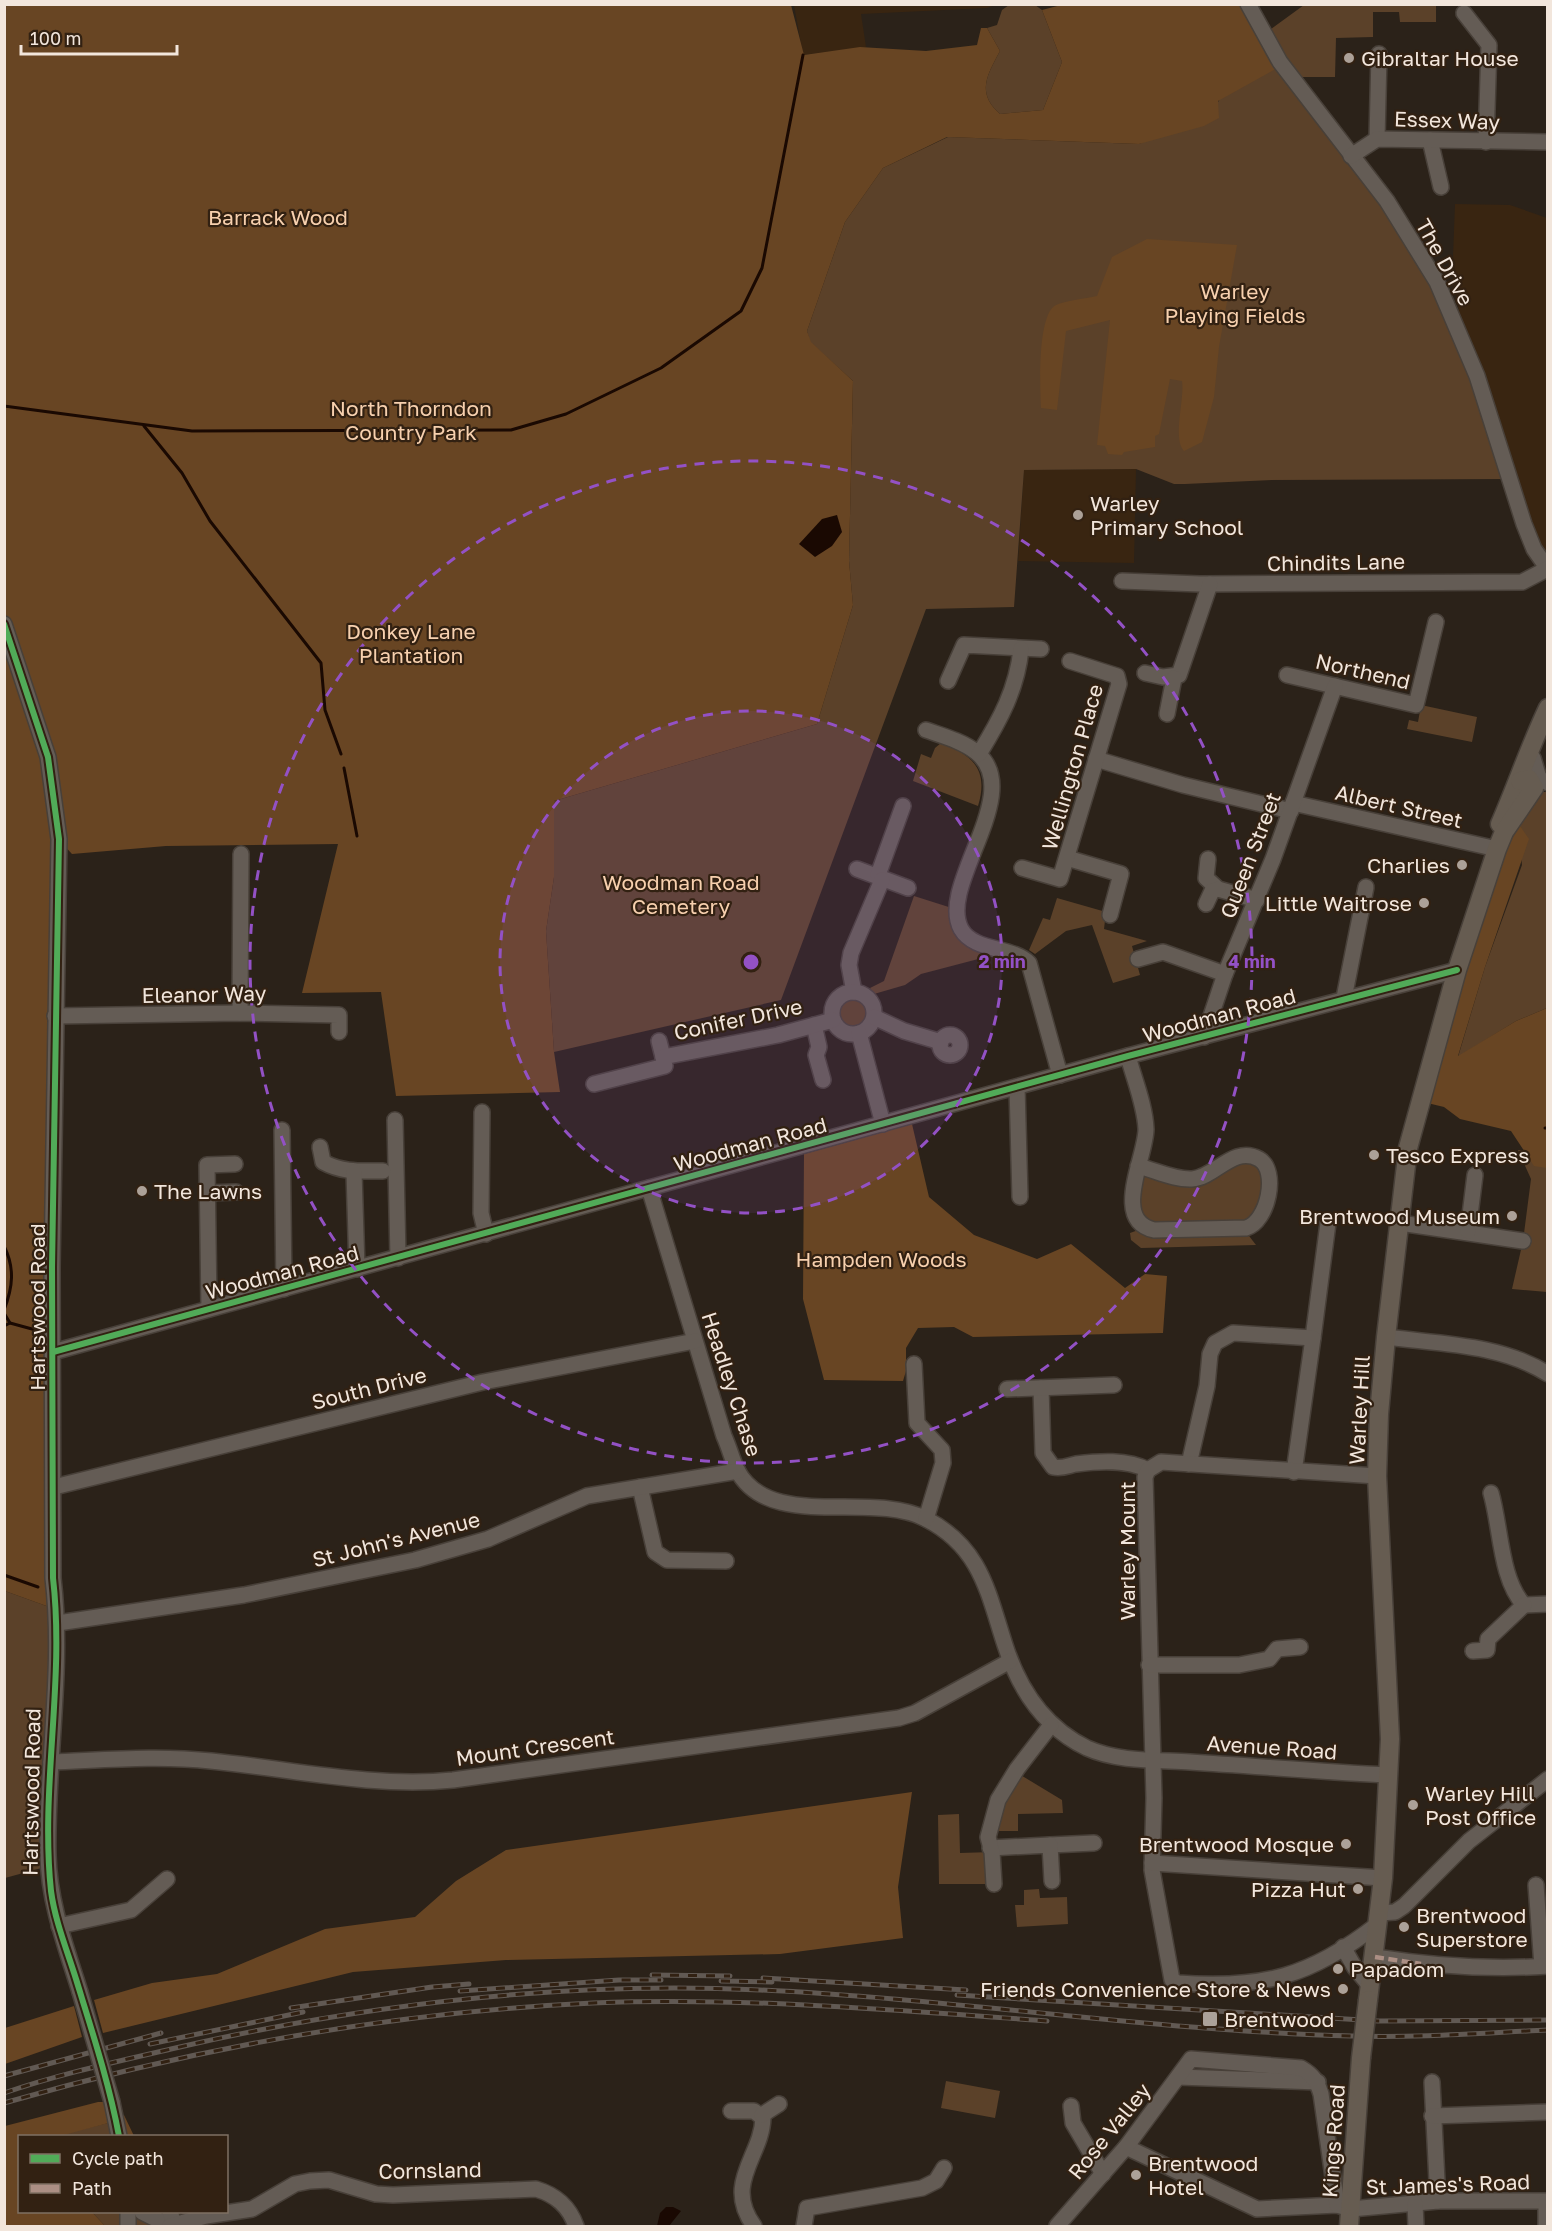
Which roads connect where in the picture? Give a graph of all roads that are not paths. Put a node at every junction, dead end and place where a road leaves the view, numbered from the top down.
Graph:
1 (1248, 4) edge
2 (1464, 13) dead end
3 (1379, 54) dead end
4 (1377, 139) junction
5 (1430, 140) junction
6 (1486, 142) junction
7 (1548, 142) edge
8 (1351, 156) junction
9 (1441, 187) dead end
10 (1547, 569) edge
11 (1122, 581) dead end
12 (1210, 584) junction
13 (1436, 621) dead end
14 (4, 624) edge
15 (1021, 649) junction
16 (1041, 650) dead end
17 (1070, 661) dead end
18 (1144, 673) dead end
19 (1287, 675) dead end
20 (1174, 678) junction
21 (948, 681) dead end
22 (1335, 686) junction
23 (1548, 708) edge
24 (1167, 714) dead end
25 (926, 730) dead end
26 (1537, 731) junction
27 (979, 754) junction
28 (1096, 759) junction
29 (1534, 786) edge
30 (903, 806) dead end
31 (1292, 807) junction
32 (1497, 849) junction
33 (241, 854) dead end
34 (1067, 858) junction
35 (1208, 859) dead end
36 (857, 868) dead end
37 (1022, 868) dead end
38 (880, 878) junction
39 (1366, 887) dead end
40 (908, 888) dead end
41 (1218, 889) junction
42 (1257, 900) junction
43 (1206, 904) dead end
44 (1110, 915) dead end
45 (1138, 959) dead end
46 (1457, 970) junction
47 (1225, 974) junction
48 (854, 992) junction
49 (1344, 998) junction
50 (240, 1012) junction
51 (55, 1016) junction
52 (874, 1017) junction
53 (833, 1020) junction
54 (814, 1025) junction
55 (339, 1032) dead end
56 (859, 1033) junction
57 (1204, 1037) junction
58 (941, 1042) dead end
59 (1128, 1056) junction
60 (1060, 1075) junction
61 (823, 1080) dead end
62 (594, 1084) dead end
63 (1017, 1087) junction
64 (482, 1112) dead end
65 (395, 1120) dead end
66 (884, 1124) junction
67 (282, 1130) dead end
68 (320, 1147) dead end
69 (235, 1164) dead end
70 (1138, 1166) junction
71 (383, 1170) dead end
72 (354, 1172) junction
73 (1475, 1175) dead end
74 (649, 1188) junction
75 (236, 1192) dead end
76 (207, 1193) junction
77 (1020, 1197) dead end
78 (1328, 1223) dead end
79 (1400, 1223) junction
80 (1468, 1231) junction
81 (486, 1234) junction
82 (1523, 1241) dead end
83 (398, 1258) junction
84 (357, 1269) junction
85 (284, 1289) junction
86 (209, 1309) junction
87 (1386, 1337) junction
88 (1313, 1338) junction
89 (695, 1341) junction
90 (53, 1352) junction
91 (914, 1364) dead end
92 (1548, 1374) edge
93 (1114, 1384) dead end
94 (1041, 1388) junction
95 (1007, 1389) dead end
96 (1189, 1464) junction
97 (1148, 1470) junction
98 (738, 1471) junction
99 (1294, 1472) junction
100 (1377, 1476) junction
101 (54, 1487) junction
102 (640, 1487) junction
103 (1491, 1493) dead end
104 (926, 1519) junction
105 (719, 1558) dead end
106 (1524, 1605) junction
107 (1548, 1605) edge
108 (57, 1623) junction
109 (1300, 1647) dead end
110 (1473, 1651) dead end
111 (1010, 1661) junction
112 (1149, 1665) junction
113 (1051, 1725) junction
114 (1153, 1761) junction
115 (51, 1762) junction
116 (1389, 1775) junction
117 (1548, 1779) edge
118 (1094, 1843) dead end
119 (1050, 1845) junction
120 (990, 1848) junction
121 (1152, 1863) junction
122 (1383, 1878) junction
123 (167, 1879) dead end
124 (1052, 1881) dead end
125 (994, 1884) dead end
126 (1536, 1886) dead end
127 (1378, 1919) junction
128 (59, 1926) junction
129 (1343, 1947) junction
130 (1375, 1958) junction
131 (1545, 1966) edge
132 (1369, 1993) junction
133 (1361, 2058) joint
134 (1178, 2078) junction
135 (1318, 2082) junction
136 (1432, 2082) dead end
137 (779, 2104) dead end
138 (1071, 2106) dead end
139 (731, 2111) dead end
140 (1548, 2112) edge
141 (762, 2115) junction
142 (1432, 2116) junction
143 (119, 2135) edge
144 (1125, 2147) junction
145 (944, 2168) dead end
146 (1103, 2174) junction
147 (1438, 2201) junction
148 (1547, 2202) edge
149 (1414, 2204) junction
150 (147, 2213) edge
151 (1346, 2214) edge
152 (211, 2221) edge
153 (171, 2222) edge
154 (576, 2226) edge
155 (754, 2226) edge
156 (804, 2226) edge
157 (1055, 2226) edge
158 (1416, 2226) edge
159 (1546, 2226) edge

1 - 8 street, The Drive
2 - 6 street
3 - 4 street
4 - 5 street, Essex Way
4 - 8 street, Essex Way
5 - 6 street, Essex Way
5 - 9 street
6 - 7 street, Essex Way
8 - 10 street, The Drive
10 - 12 street, Chindits Lane
11 - 12 street, Chindits Lane
12 - 20 street
13 - 22 street, Northend
14 - 51 street, Hartswood Road
15 - 16 street
15 - 21 street
15 - 27 street
17 - 28 street, Wellington Place
18 - 20 street
19 - 22 street, Northend
20 - 24 street
22 - 31 street, Queen Street
23 - 26 main road, Warley Hill
25 - 27 street
26 - 29 main road, Warley Hill
26 - 29 main road, Warley Hill
27 - 60 street
28 - 31 street, Albert Street
28 - 34 street, Wellington Place
29 - 32 main road, Warley Hill
30 - 38 street
31 - 32 street, Albert Street
31 - 42 street, Queen Street
32 - 46 main road, Warley Hill
33 - 50 street
34 - 37 street, Wellington Place
34 - 44 street
35 - 41 street
36 - 38 street
38 - 40 street
38 - 48 street
39 - 49 street
41 - 42 street
41 - 43 street
42 - 47 street, Queen Street
45 - 47 street
46 - 49 street, Woodman Road
46 - 79 main road, Warley Hill
47 - 57 street, Queen Street
48 - 52 street
48 - 53 street
49 - 57 street, Woodman Road
50 - 51 street, Eleanor Way
50 - 55 street, Eleanor Way
51 - 90 street, Hartswood Road
52 - 56 street
52 - 58 street
53 - 54 street, Conifer Drive
53 - 56 street
54 - 61 street
54 - 62 street, Conifer Drive
56 - 66 street
57 - 59 street, Woodman Road
59 - 60 street, Woodman Road
59 - 70 street
60 - 63 street, Woodman Road
63 - 66 street, Woodman Road
63 - 77 street
64 - 81 street
65 - 83 street
66 - 74 street, Woodman Road
67 - 85 street
68 - 72 street
69 - 76 street
70 - 70 street
71 - 72 street
72 - 84 street
73 - 80 street
74 - 81 street, Woodman Road
74 - 89 street, Headley Chase
75 - 76 street
76 - 86 street
78 - 88 street
79 - 80 street
79 - 87 main road, Warley Hill
80 - 82 street
81 - 83 street, Woodman Road
83 - 84 street, Woodman Road
84 - 85 street, Woodman Road
85 - 86 street, Woodman Road
86 - 90 street, Woodman Road
87 - 92 street
87 - 100 main road, Warley Hill
88 - 96 street
88 - 99 street
89 - 98 street, Headley Chase
89 - 101 street, South Drive
90 - 101 street, Hartswood Road
91 - 104 street
93 - 94 street
94 - 95 street
94 - 97 street
96 - 97 street, Warley Mount
96 - 99 street, Warley Mount
97 - 112 street, Warley Mount
98 - 102 street, St John's Avenue
98 - 104 street, Headley Chase
99 - 100 street, Warley Mount
100 - 116 main road, Warley Hill
101 - 108 street, Hartswood Road
102 - 105 street
102 - 108 street, St John's Avenue
103 - 106 street
104 - 111 street, Headley Chase
106 - 107 street
106 - 110 street
108 - 115 street, Hartswood Road
109 - 112 street
111 - 113 street, Headley Chase
111 - 115 street, Mount Crescent
112 - 114 street, Warley Mount
113 - 114 street, Headley Chase
113 - 120 street
114 - 116 street, Avenue Road
114 - 121 street, Warley Mount
115 - 128 street, Hartswood Road
116 - 122 main road, Warley Hill
117 - 127 street
118 - 119 street
119 - 120 street
119 - 124 street
120 - 125 street
121 - 122 street
121 - 129 street, Warley Mount
122 - 127 main road, Warley Hill
123 - 128 street
126 - 131 street
127 - 129 street
127 - 130 main road, Warley Hill
128 - 143 street, Hartswood Road, bridge
129 - 132 street
130 - 131 street
130 - 132 main road, Warley Hill
132 - 133 main road, Warley Hill, bridge
133 - 151 main road, Kings Road
134 - 135 street
134 - 135 street, Rose Valley
134 - 144 street, Rose Valley
135 - 151 street
136 - 142 street
137 - 141 street
138 - 146 street
139 - 141 street
140 - 142 street
141 - 155 street
142 - 147 street
144 - 146 street, Rose Valley
144 - 151 street, St James's Road
145 - 156 street
146 - 157 street, Rose Valley
147 - 148 street, St James's Road
147 - 149 street, St James's Road
148 - 159 street
149 - 151 street, St James's Road
149 - 158 street
150 - 153 street, Cornsland
152 - 153 street, Cornsland
152 - 154 street, Cornsland

